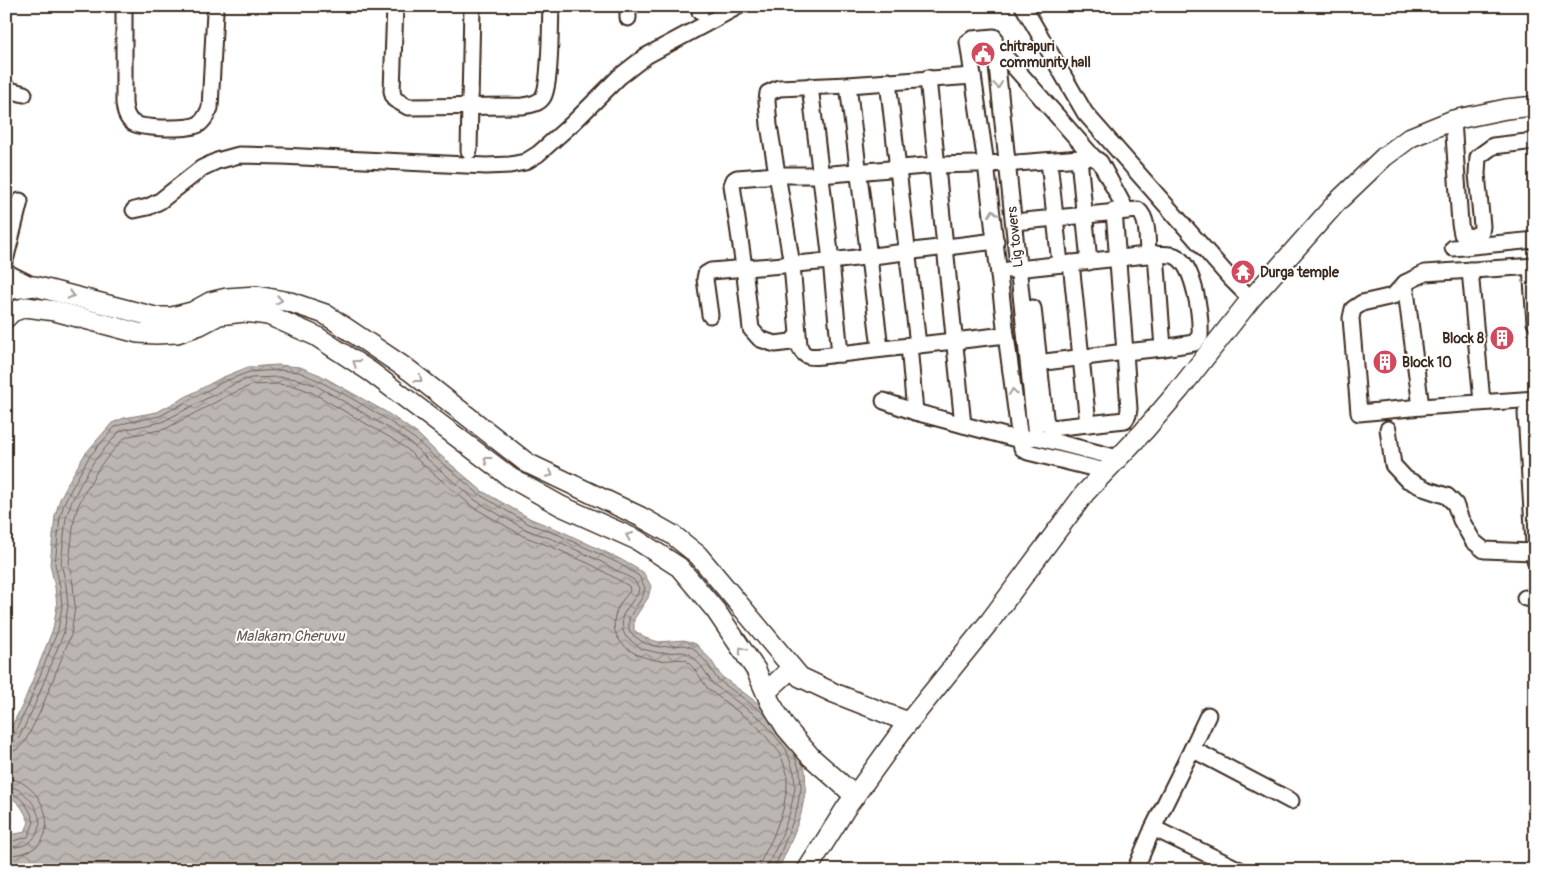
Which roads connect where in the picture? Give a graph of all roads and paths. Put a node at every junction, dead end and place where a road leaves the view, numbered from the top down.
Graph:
1 (124, 6) edge
2 (396, 6) edge
3 (472, 6) edge
4 (550, 6) edge
5 (739, 6) edge
6 (1024, 6) edge
7 (215, 12) dead end
8 (994, 41) junction
9 (974, 76) junction
10 (928, 78) junction
11 (888, 81) junction
12 (848, 85) junction
13 (810, 86) junction
14 (6, 89) edge
15 (24, 94) dead end
16 (469, 106) junction
17 (1535, 106) edge
18 (1453, 120) junction
19 (1535, 141) edge
20 (469, 151) dead end
21 (1086, 157) junction
22 (1049, 161) junction
23 (1012, 163) junction
24 (986, 164) junction
25 (936, 165) junction
26 (898, 169) junction
27 (859, 172) junction
28 (778, 174) junction
29 (820, 174) junction
30 (20, 201) dead end
31 (134, 210) dead end
32 (1120, 211) junction
33 (1084, 215) junction
34 (1054, 218) junction
35 (1018, 222) junction
36 (1535, 240) edge
37 (996, 241) junction
38 (946, 248) junction
39 (1453, 248) dead end
40 (908, 252) junction
41 (1152, 254) junction
42 (6, 257) edge
43 (869, 257) junction
44 (1118, 259) junction
45 (831, 261) junction
46 (1089, 262) junction
47 (1065, 264) junction
48 (792, 265) junction
49 (1533, 266) edge
50 (744, 267) junction
51 (1023, 268) junction
52 (1470, 270) junction
53 (999, 271) junction
54 (6, 272) edge
55 (1405, 283) junction
56 (34, 286) junction
57 (6, 290) edge
58 (1251, 299) junction
59 (244, 305) junction
60 (710, 315) dead end
61 (6, 318) edge
62 (1535, 324) edge
63 (156, 326) junction
64 (1006, 335) junction
65 (797, 336) junction
66 (954, 341) junction
67 (914, 345) junction
68 (880, 348) junction
69 (1163, 348) junction
70 (1125, 352) junction
71 (840, 354) junction
72 (1081, 358) junction
73 (1033, 364) junction
74 (1535, 400) edge
75 (884, 401) dead end
76 (1482, 402) junction
77 (1422, 407) junction
78 (916, 412) junction
79 (1526, 413) dead end
80 (1088, 424) junction
81 (963, 425) junction
82 (1388, 429) dead end
83 (1036, 437) junction
84 (1020, 440) junction
85 (1111, 464) junction
86 (1534, 552) edge
87 (698, 555) junction
88 (1535, 560) edge
89 (679, 567) junction
90 (792, 668) junction
91 (766, 692) junction
92 (1208, 715) dead end
93 (908, 722) junction
94 (1192, 749) junction
95 (855, 796) junction
96 (1291, 801) dead end
97 (1153, 828) junction
98 (807, 870) edge
99 (1135, 870) edge
100 (1240, 870) edge

1 - 7 street
2 - 16 street
3 - 16 street
4 - 16 street
5 - 31 street
6 - 58 street
8 - 9 street
8 - 21 street
8 -> 23 street, Lig towers
9 - 10 street
9 - 24 street
10 - 11 street
10 - 25 street
11 - 12 street
11 - 26 street
12 - 13 street
12 - 27 street
13 - 28 street
13 - 29 street
14 - 15 street
16 - 20 street
17 - 18 street
18 - 19 street
18 - 58 street
21 - 22 street
21 - 32 street
21 - 33 street
22 - 23 street
22 - 34 street
23 - 24 street
23 - 35 street, Lig towers
24 - 25 street
37 -> 24 street
25 - 26 street
25 - 38 street
26 - 27 street
26 - 40 street
27 - 29 street
27 - 43 street
28 - 29 street
28 - 48 street
28 - 50 street
29 - 45 street
30 - 42 street
32 - 33 street
32 - 41 street
32 - 44 street
33 - 34 street
33 - 46 street
34 - 35 street
34 - 47 street
35 - 51 street, Lig towers
36 - 39 street
37 - 38 street
37 - 53 street
38 - 40 street
38 - 66 street
40 - 43 street
40 - 67 street
41 - 44 street
41 - 69 street
41 - 69 street
43 - 45 street
43 - 68 street
44 - 46 street
44 - 70 street
45 - 48 street
45 - 71 street
46 - 47 street
47 - 51 street
47 - 72 street
48 - 50 street
48 - 65 street
49 - 52 street
49 - 62 street
50 - 60 street
50 - 65 street
51 - 53 street
51 - 73 street, Lig towers
52 - 55 street
52 - 76 street
53 - 64 street
54 - 56 street
55 - 77 street
55 - 77 street
56 - 57 street
56 -> 63 street
58 - 85 street
59 - 63 street
59 -> 87 street
89 -> 59 street
61 - 63 street
64 - 66 street
84 -> 64 street
65 - 71 street
66 - 67 street
66 - 81 street
67 - 68 street
67 - 78 street
68 - 71 street
69 - 70 street
70 - 72 street
70 - 80 street
72 - 73 street
72 - 80 street
73 - 80 street
73 - 83 street
74 - 76 street
75 - 78 street
76 - 77 street
78 - 81 street
79 - 86 street
81 - 84 street
82 - 86 street
83 - 84 street
83 - 85 street
84 - 85 street
85 - 93 street
86 - 88 street
87 - 89 street
87 - 90 street
91 -> 89 street
90 - 91 street
90 - 93 street
91 - 95 street
92 - 94 street
93 - 95 street
94 - 96 street
94 - 97 street
95 - 98 street
97 - 99 street
97 - 100 street

